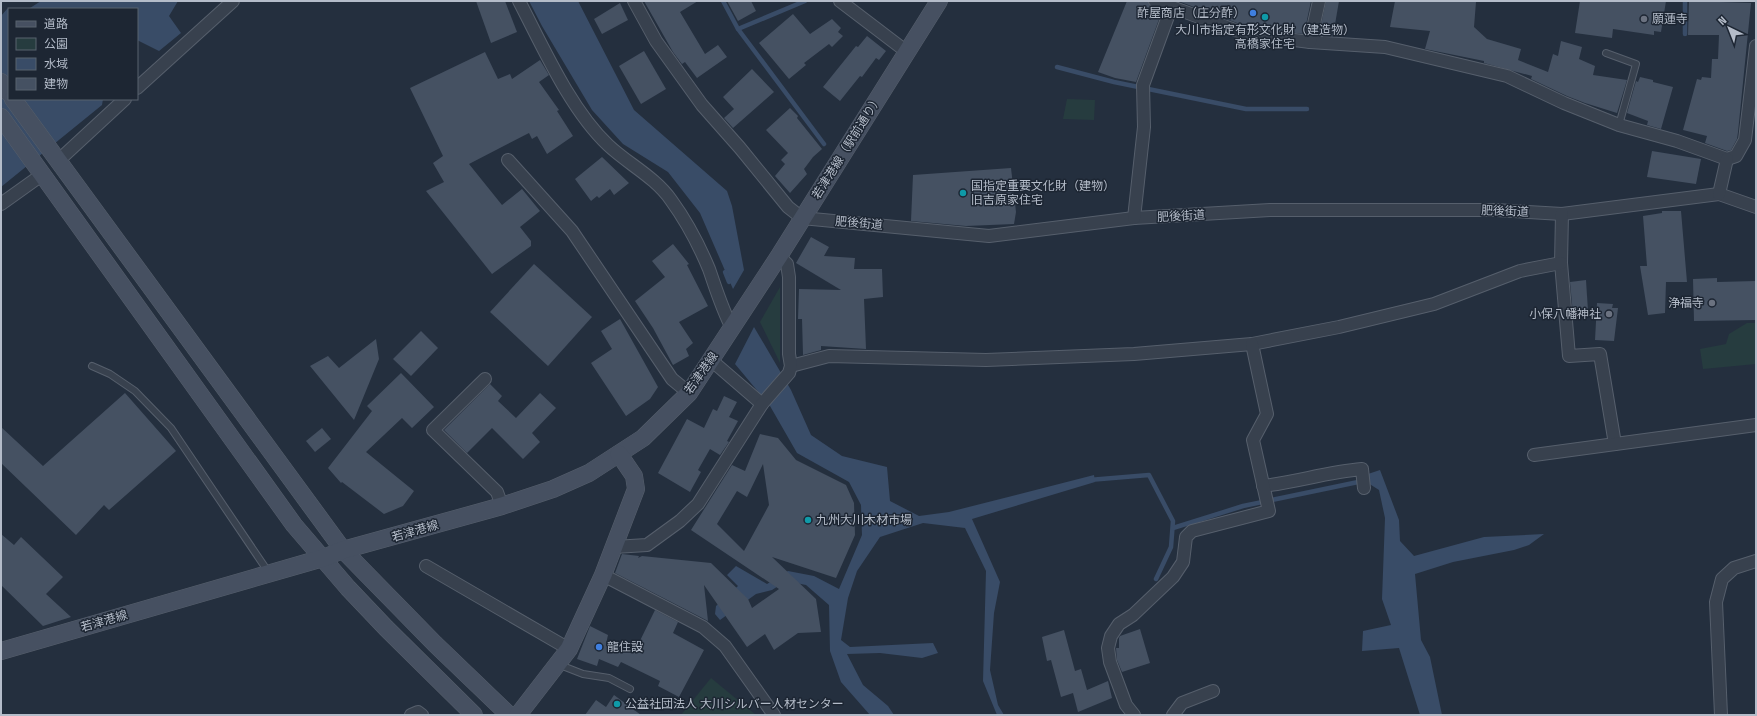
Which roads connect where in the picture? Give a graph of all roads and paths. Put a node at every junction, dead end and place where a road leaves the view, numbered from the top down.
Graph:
1 (233, 1) edge
2 (518, 1) edge
3 (634, 1) edge
4 (840, 1) edge
5 (939, 1) edge
6 (1319, 1) edge
7 (1163, 4) edge
8 (1310, 42) junction
9 (1756, 46) edge
10 (907, 52) junction
11 (1606, 53) dead end
12 (1, 82) edge
13 (138, 87) edge
14 (8, 92) edge
15 (14, 100) edge
16 (124, 100) edge
17 (1, 117) edge
18 (1620, 125) junction
19 (1751, 142) edge
20 (56, 158) junction
21 (1727, 159) junction
22 (508, 160) dead end
23 (40, 171) junction
24 (1719, 194) junction
25 (1, 204) edge
26 (1756, 207) edge
27 (1562, 214) junction
28 (802, 218) junction
29 (1134, 218) junction
30 (779, 256) junction
31 (1562, 263) junction
32 (754, 294) joint
33 (736, 323) junction
34 (1252, 344) junction
35 (711, 360) junction
36 (92, 366) dead end
37 (790, 369) junction
38 (485, 379) dead end
39 (689, 393) junction
40 (762, 404) junction
41 (1756, 425) edge
42 (1615, 444) junction
43 (619, 454) junction
44 (1534, 455) dead end
45 (1363, 483) dead end
46 (1263, 489) junction
47 (502, 506) junction
48 (614, 547) junction
49 (343, 550) junction
50 (323, 558) junction
51 (1756, 561) edge
52 (426, 566) dead end
53 (269, 572) junction
54 (603, 576) junction
55 (569, 649) junction
56 (1, 651) edge
57 (558, 664) junction
58 (630, 689) dead end
59 (1213, 691) dead end
60 (411, 715) edge
61 (422, 715) edge
62 (474, 715) edge
63 (509, 715) edge
64 (518, 715) edge
65 (774, 715) edge
66 (1134, 715) edge
67 (1173, 715) edge
68 (1721, 715) edge

1 - 13 street
2 - 33 street
3 - 28 street
4 - 10 street
5 - 10 street, 若津港線（駅前通り）
6 - 8 street
7 - 8 street
7 - 29 street
8 - 18 street
9 - 19 street
10 - 28 street, 若津港線（駅前通り）
11 - 18 lane
12 - 14 street
15 - 20 street
16 - 20 street
17 - 23 street
18 - 21 street
19 - 21 street
20 - 49 street
21 - 24 street
22 - 39 street
23 - 25 street
23 - 50 street
24 - 26 street
24 - 27 street, 肥後街道
27 - 29 street, 肥後街道
27 - 31 street
28 - 29 street, 肥後街道
28 - 30 street, 若津港線（駅前通り）
30 - 32 street, 若津港線（駅前通り）
30 - 37 street
31 - 34 street
31 - 42 street
32 - 33 street, 若津港線
33 - 35 street, 若津港線
34 - 37 street
34 - 46 street
35 - 39 street, 若津港線
35 - 40 street
36 - 53 lane
37 - 40 street
38 - 47 street
39 - 43 street, 若津港線
40 - 48 street
41 - 42 street
42 - 44 street
43 - 47 street, 若津港線
43 - 48 street
45 - 46 street
46 - 66 street
47 - 49 street, 若津港線
48 - 54 street
49 - 50 street, 若津港線
49 - 63 street
50 - 53 street, 若津港線
50 - 62 street
51 - 68 street
52 - 55 street
53 - 56 street, 若津港線
54 - 55 street
54 - 65 street
55 - 57 street
57 - 58 lane
57 - 64 street
59 - 67 street
60 - 61 street

